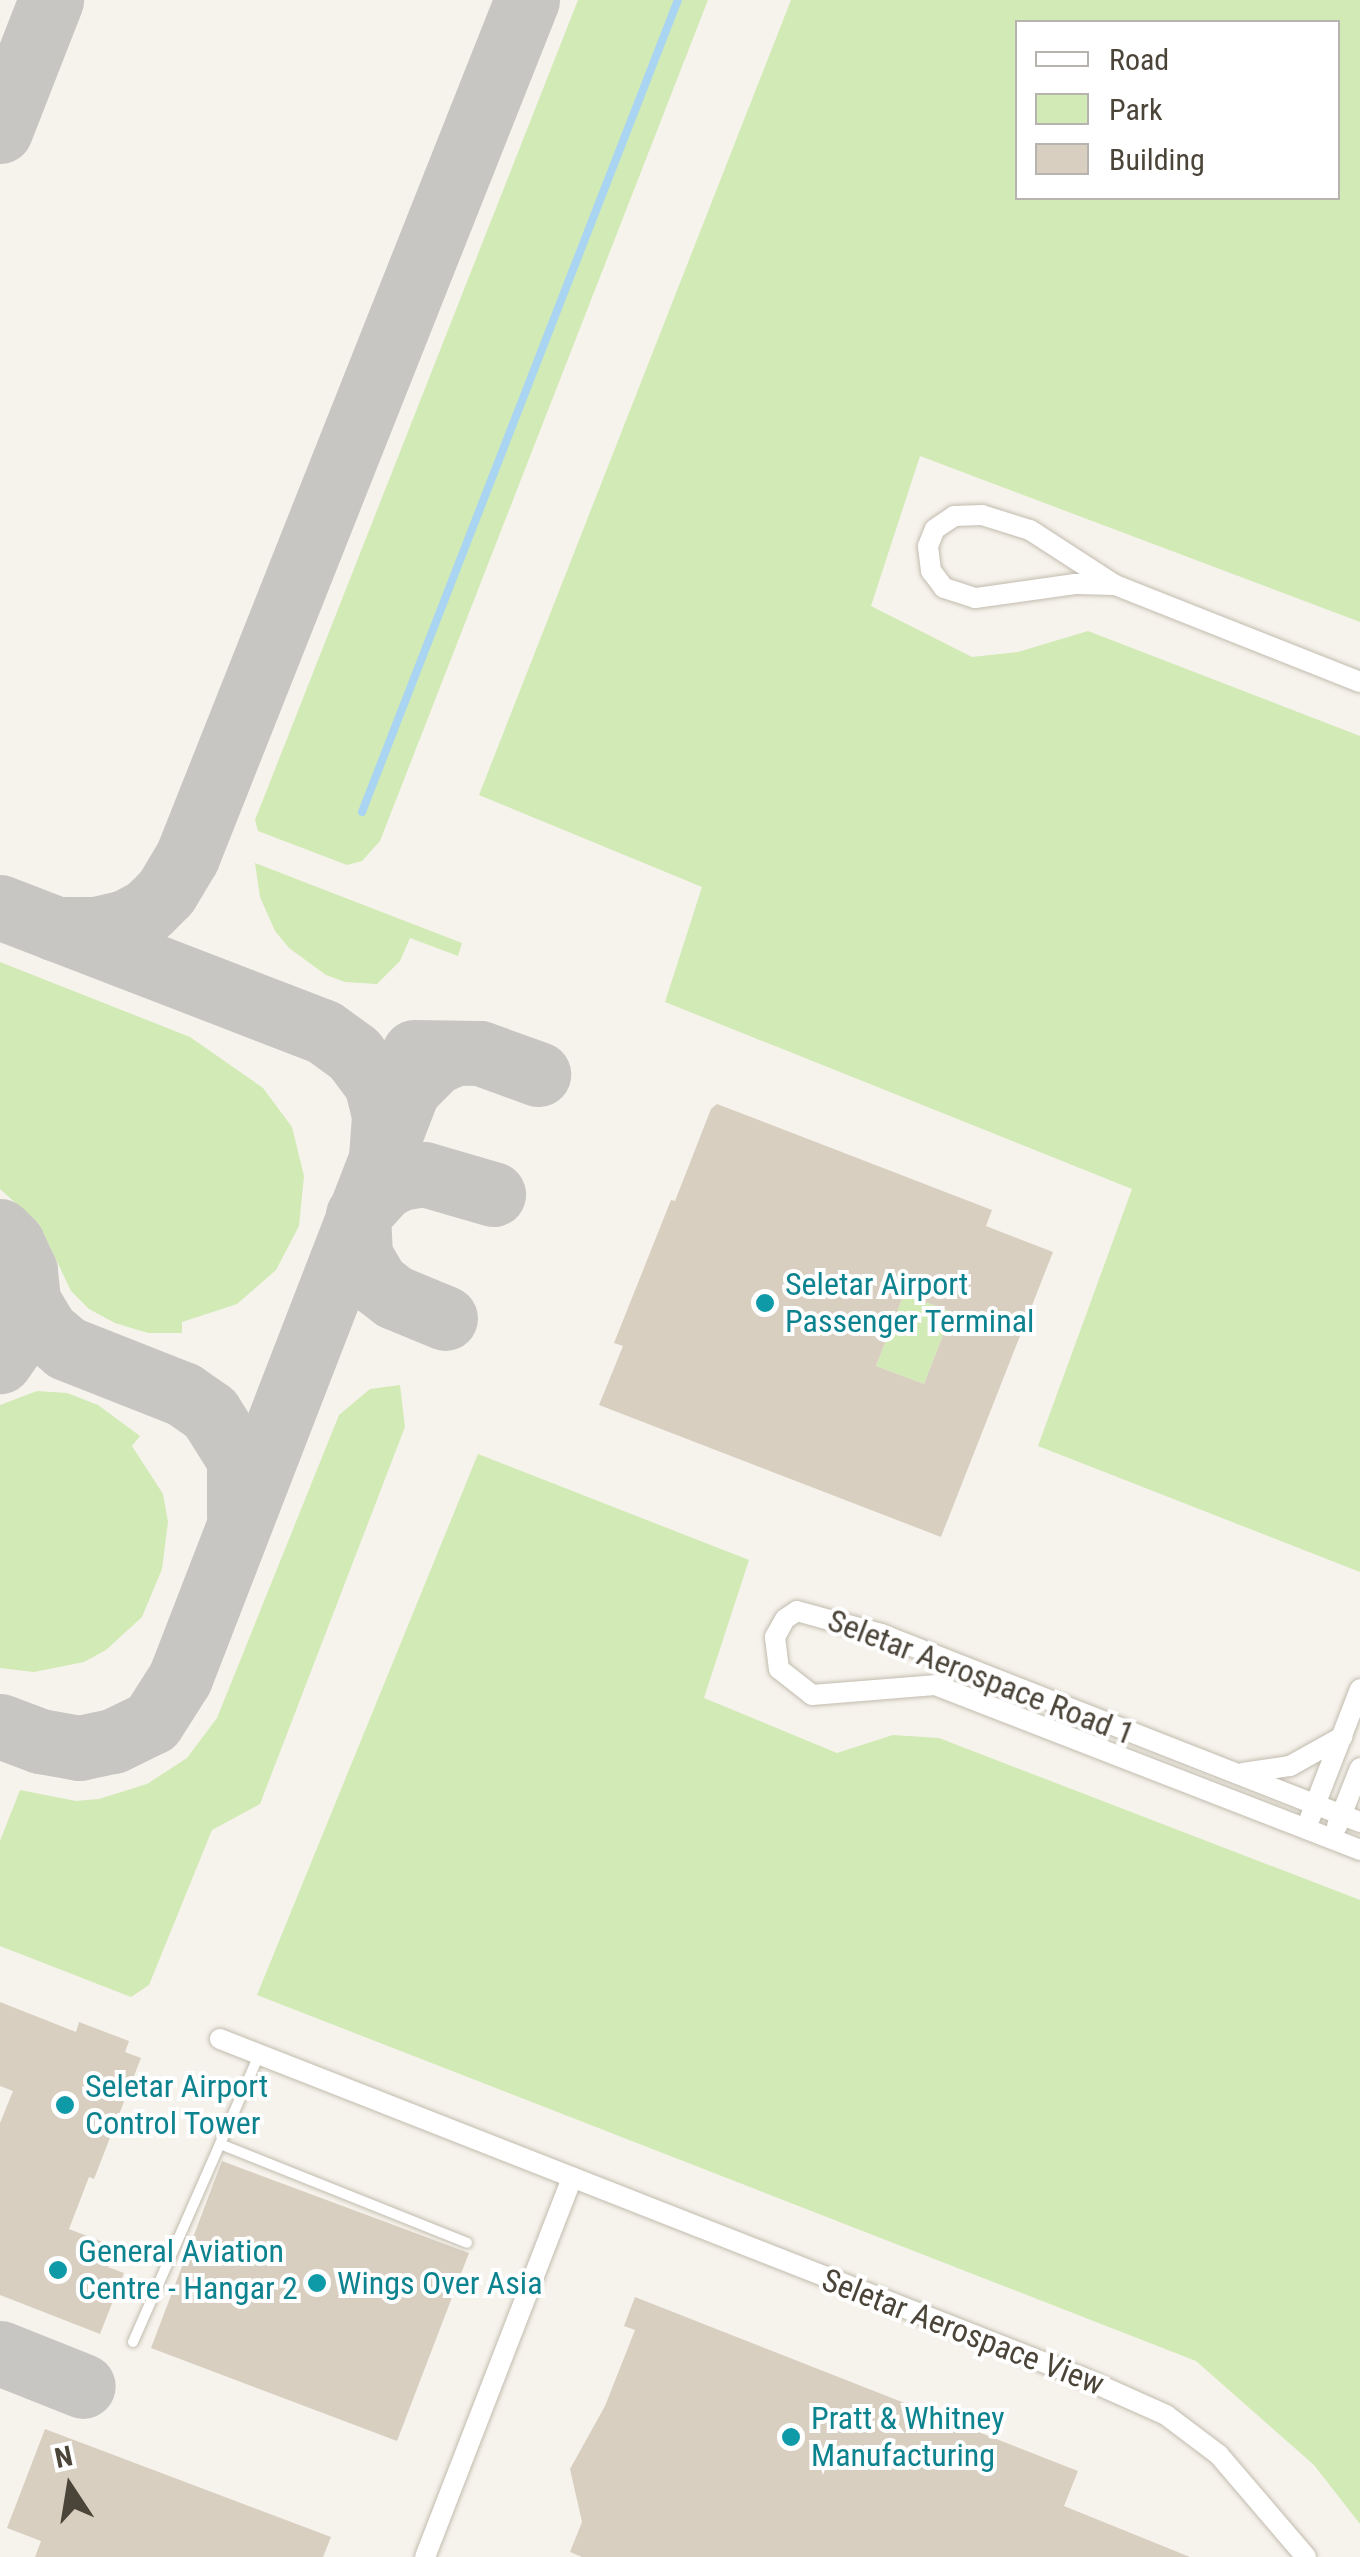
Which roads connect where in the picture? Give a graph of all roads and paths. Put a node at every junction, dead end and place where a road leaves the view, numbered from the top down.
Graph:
1 (1115, 585) junction
2 (1360, 682) edge
3 (1360, 1689) edge
4 (1056, 1704) junction
5 (1047, 1727) junction
6 (1342, 1737) junction
7 (1360, 1768) edge
8 (1234, 1773) junction
9 (1315, 1806) junction
10 (1351, 1818) edge
11 (1305, 1829) junction
12 (1332, 1839) junction
13 (1360, 1850) edge
14 (220, 2039) dead end
15 (259, 2055) junction
16 (220, 2144) junction
17 (572, 2178) junction
18 (466, 2243) dead end
19 (134, 2342) dead end
20 (425, 2557) edge
21 (1306, 2557) edge

1 - 1 street
1 - 2 street
3 - 6 street
4 - 5 street
4 - 5 street, Seletar Aerospace Road 1
4 - 8 street, Seletar Aerospace Road 1
5 - 11 street, Seletar Aerospace Road 1
6 - 8 street
6 - 9 street
7 - 10 street
8 - 9 street, Seletar Aerospace Road 1
9 - 10 street, Seletar Aerospace Road 1
9 - 11 street
10 - 12 street
11 - 12 street, Seletar Aerospace Road 1
12 - 13 street, Seletar Aerospace Road 1
14 - 15 street, Seletar Aerospace View
15 - 16 lane
15 - 17 street, Seletar Aerospace View
16 - 18 lane
16 - 19 lane
17 - 20 street
17 - 21 street, Seletar Aerospace View

